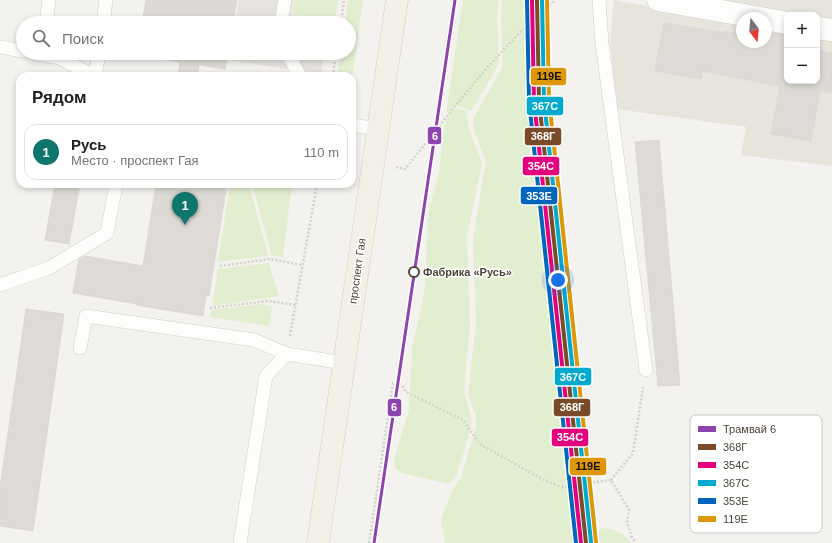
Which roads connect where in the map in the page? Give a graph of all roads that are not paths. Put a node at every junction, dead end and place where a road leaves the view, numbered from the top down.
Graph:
1 (49, 0) edge
2 (106, 0) edge
3 (285, 0) edge
4 (397, 0) edge
5 (599, 0) edge
6 (658, 0) edge
7 (736, 14) edge
8 (47, 16) edge
9 (104, 16) edge
10 (282, 16) edge
11 (772, 20) edge
12 (784, 22) edge
13 (820, 28) edge
14 (832, 30) edge
15 (0, 47) edge
16 (16, 50) edge
17 (64, 60) edge
18 (97, 60) edge
19 (291, 60) edge
20 (86, 72) edge
21 (95, 72) edge
22 (298, 72) edge
23 (356, 126) edge
24 (378, 129) junction
25 (115, 188) edge
26 (0, 285) edge
27 (80, 348) dead end
28 (287, 354) junction
29 (344, 363) junction
30 (646, 370) road end
31 (240, 543) edge
32 (318, 543) edge

1 - 8 lane
2 - 9 lane
3 - 10 lane
4 - 24 main road, проспект Гая
5 - 30 lane
6 - 7 street
11 - 12 street
13 - 14 street
15 - 16 lane
17 - 20 lane
18 - 21 lane
19 - 22 lane
23 - 24 lane
24 - 29 main road, проспект Гая
25 - 26 lane
27 - 28 lane
28 - 29 lane
28 - 31 lane
29 - 32 main road, проспект Гая

